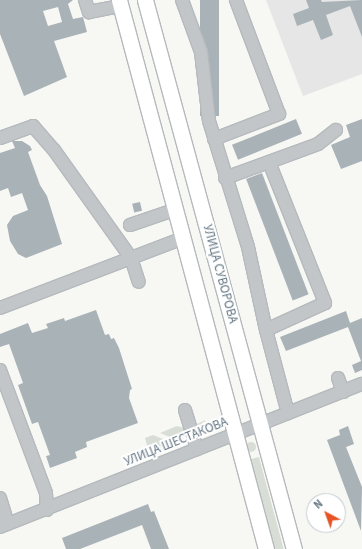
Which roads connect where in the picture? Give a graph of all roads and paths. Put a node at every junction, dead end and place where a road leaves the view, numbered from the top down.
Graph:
1 (85, 0) edge
2 (145, 0) edge
3 (182, 0) edge
4 (236, 0) edge
5 (120, 3) edge
6 (336, 130) dead end
7 (0, 138) edge
8 (214, 139) junction
9 (269, 162) junction
10 (225, 178) junction
11 (174, 210) junction
12 (130, 225) dead end
13 (183, 238) junction
14 (131, 258) junction
15 (139, 282) dead end
16 (0, 308) edge
17 (266, 330) junction
18 (0, 370) edge
19 (338, 378) dead end
20 (362, 384) edge
21 (343, 392) junction
22 (185, 410) dead end
23 (288, 413) junction
24 (260, 424) junction
25 (235, 433) junction
26 (197, 449) junction
27 (0, 498) edge
28 (47, 510) junction
29 (4, 526) edge
30 (266, 549) edge
31 (294, 549) edge

1 - 5 street
2 - 24 main road, УЛИЦА СУВОРОВА
3 - 8 street
4 - 8 street
5 - 11 main road, УЛИЦА СУВОРОВА
6 - 9 street
7 - 14 street
8 - 10 street
9 - 10 street
9 - 17 street
10 - 17 street
11 - 12 street
11 - 13 main road, УЛИЦА СУВОРОВА
13 - 14 street
13 - 25 main road, УЛИЦА СУВОРОВА
14 - 15 street
14 - 16 street
17 - 23 street
18 - 28 street
19 - 21 street
20 - 21 street, УЛИЦА ШЕСТАКОВА
21 - 23 street, УЛИЦА ШЕСТАКОВА
22 - 26 street
23 - 24 street, УЛИЦА ШЕСТАКОВА
24 - 25 street, УЛИЦА ШЕСТАКОВА
24 - 31 main road, УЛИЦА СУВОРОВА
25 - 26 street, УЛИЦА ШЕСТАКОВА
25 - 30 main road, УЛИЦА СУВОРОВА
26 - 28 street, УЛИЦА ШЕСТАКОВА
27 - 29 street
28 - 29 street, УЛИЦА ШЕСТАКОВА

